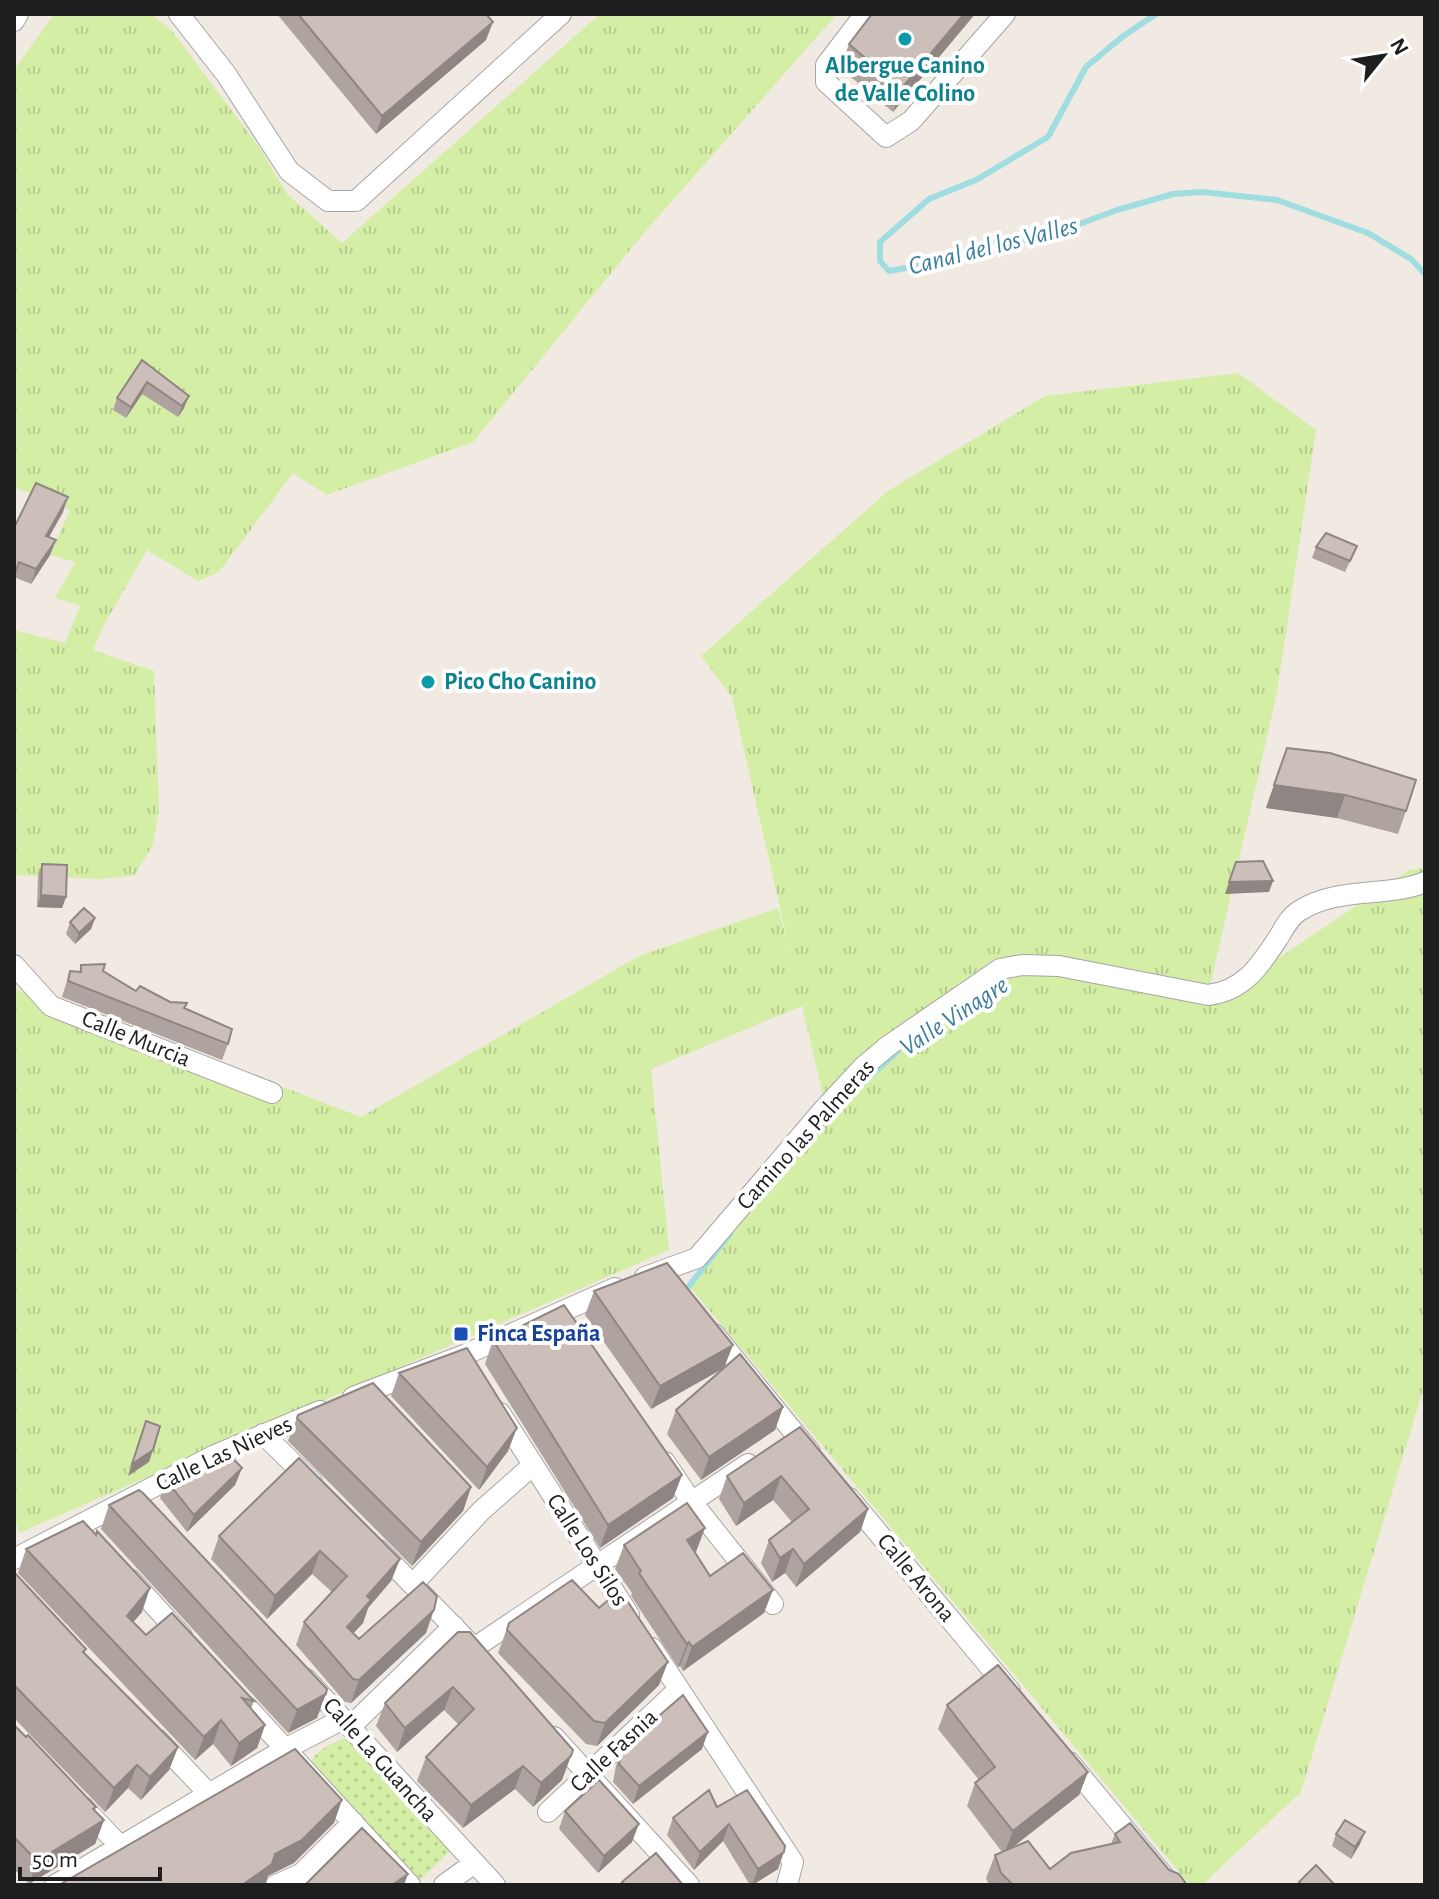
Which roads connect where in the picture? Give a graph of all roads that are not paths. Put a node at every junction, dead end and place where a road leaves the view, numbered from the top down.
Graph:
1 (18, 14) edge
2 (179, 14) edge
3 (561, 14) edge
4 (865, 14) edge
5 (1005, 14) edge
6 (14, 21) edge
7 (1425, 882) edge
8 (14, 965) edge
9 (272, 1093) dead end
10 (667, 1275) joint
11 (700, 1316) edge
12 (487, 1392) edge
13 (263, 1434) junction
14 (781, 1441) junction
15 (657, 1450) edge
16 (533, 1465) junction
17 (328, 1498) edge
18 (691, 1501) junction
19 (370, 1541) edge
20 (14, 1559) edge
21 (596, 1567) junction
22 (120, 1569) edge
23 (413, 1584) junction
24 (773, 1604) edge
25 (454, 1626) junction
26 (192, 1648) edge
27 (474, 1648) junction
28 (291, 1663) edge
29 (495, 1671) edge
30 (679, 1689) junction
31 (234, 1693) edge
32 (1020, 1703) edge
33 (536, 1718) edge
34 (347, 1723) junction
35 (144, 1725) edge
36 (285, 1749) junction
37 (1060, 1751) edge
38 (588, 1776) junction
39 (67, 1790) edge
40 (209, 1794) junction
41 (548, 1812) dead end
42 (353, 1822) junction
43 (120, 1846) junction
44 (473, 1864) junction
45 (55, 1885) edge
46 (276, 1885) edge
47 (410, 1885) edge
48 (444, 1885) edge
49 (495, 1885) edge
50 (689, 1885) edge
51 (787, 1885) edge
52 (1171, 1885) edge

1 - 6 street
2 - 3 street
4 - 5 street
7 - 10 street, Camino las Palmeras
8 - 9 street, Calle Murcia
10 - 13 street, Calle Las Nieves
11 - 14 street, Calle Arona
12 - 16 street, Calle Los Silos
13 - 17 street
13 - 20 street, Calle Las Nieves
14 - 18 street
14 - 32 street, Calle Arona
15 - 18 street
16 - 21 street, Calle Los Silos
16 - 23 street
18 - 21 street
18 - 24 street
19 - 23 street
21 - 27 street
21 - 30 street, Calle Los Silos
22 - 26 street
23 - 25 street
25 - 27 street
25 - 34 street
27 - 29 street
28 - 34 street, Calle La Guancha
30 - 38 street, Calle Fasnia
30 - 51 street, Calle Los Silos
31 - 36 street
33 - 38 street
34 - 36 street
34 - 44 street, Calle La Guancha
35 - 40 street
36 - 40 street
36 - 42 street
37 - 52 street
38 - 41 street, Calle Fasnia
38 - 50 street
39 - 43 street
40 - 43 street
42 - 46 street
42 - 47 street
43 - 45 street
44 - 48 street
44 - 49 street, Calle La Guancha

